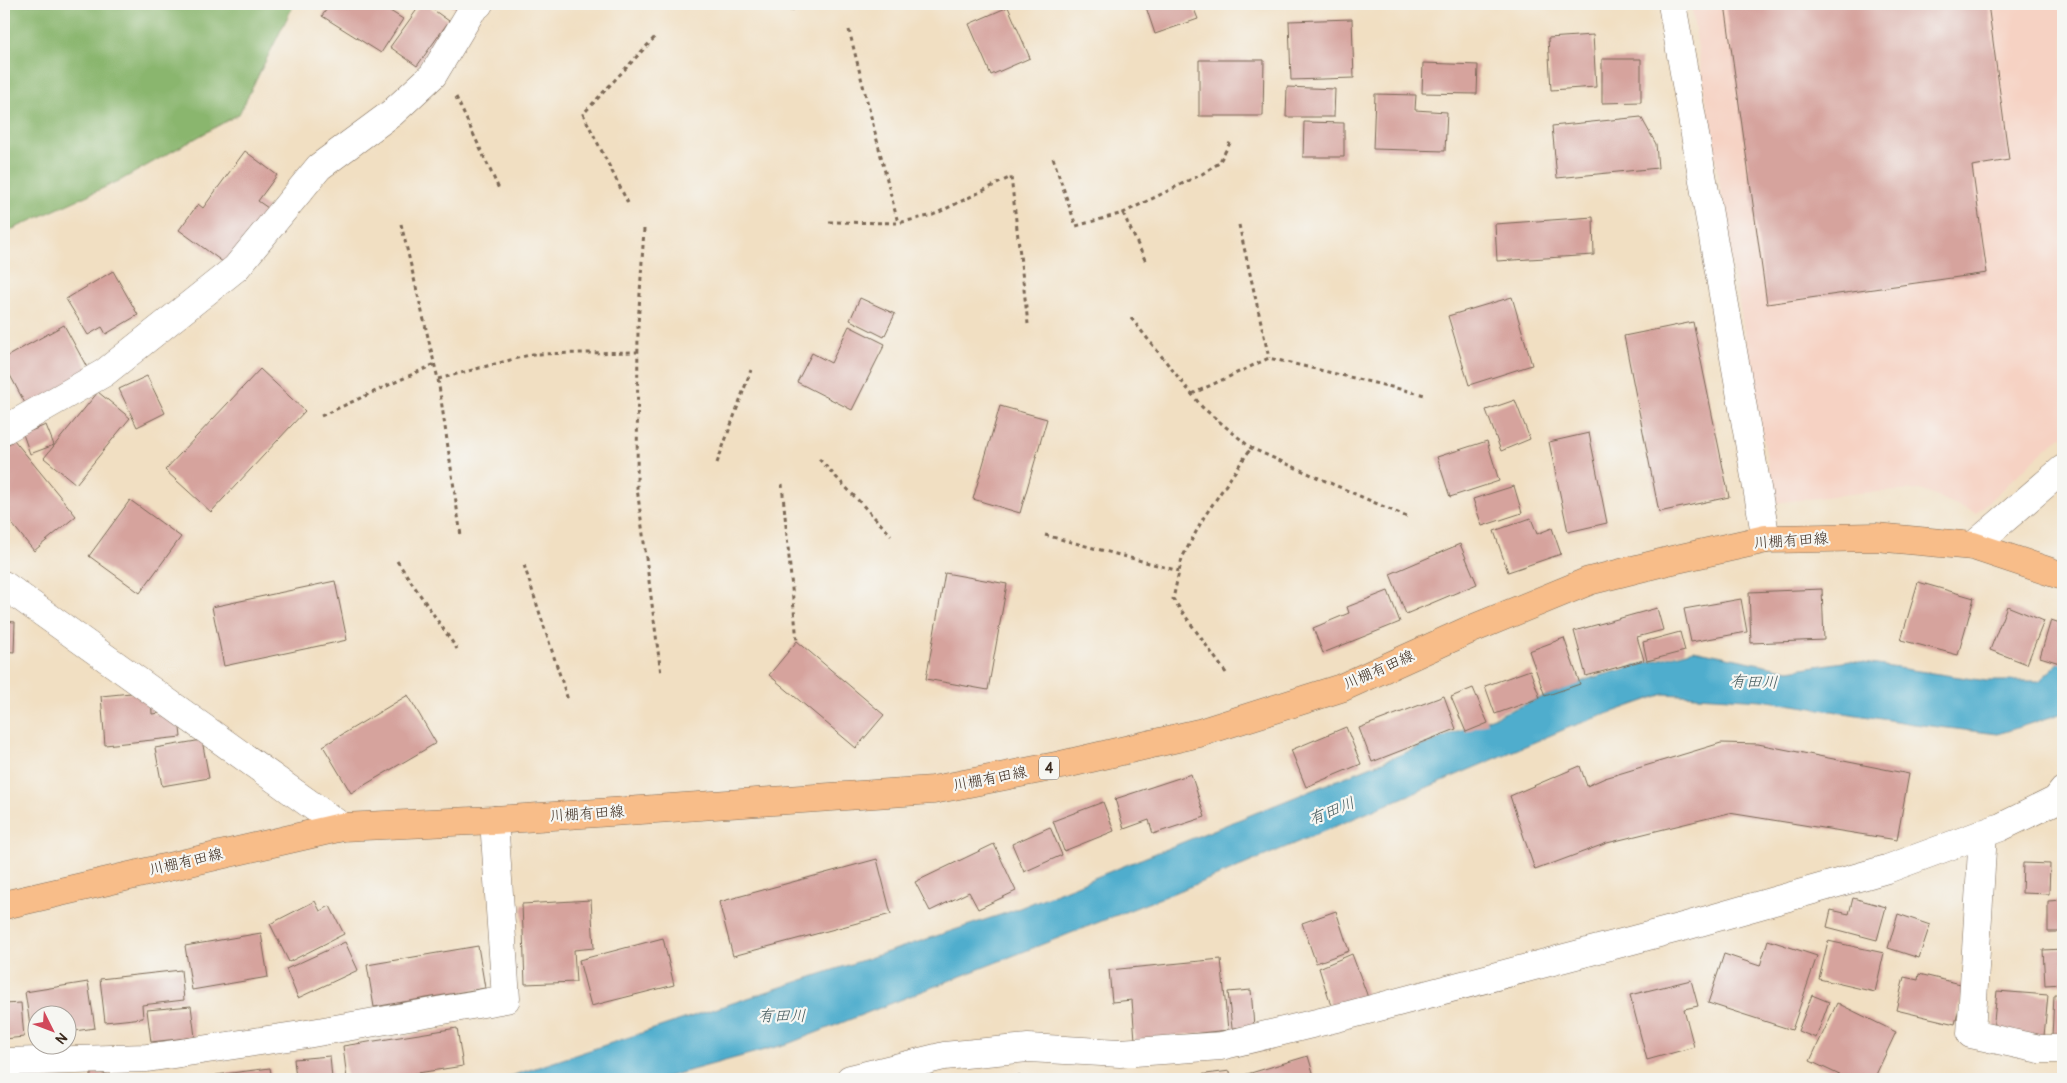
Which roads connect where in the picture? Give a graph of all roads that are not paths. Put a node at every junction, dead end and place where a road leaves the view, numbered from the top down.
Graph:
1 (479, 4) edge
2 (1672, 4) edge
3 (4, 430) edge
4 (2063, 469) edge
5 (1766, 539) junction
6 (1973, 546) junction
7 (2063, 576) edge
8 (4, 585) edge
9 (2063, 791) edge
10 (494, 820) junction
11 (342, 827) junction
12 (1983, 834) junction
13 (4, 905) edge
14 (2063, 1049) edge
15 (4, 1062) edge
16 (850, 1079) edge

1 - 3 street
2 - 5 street
4 - 6 street
5 - 6 main road, 川棚有田線 / 4
5 - 10 main road, 川棚有田線 / 4
6 - 7 main road, 川棚有田線 / 4
8 - 11 street
9 - 12 street
10 - 11 main road, 川棚有田線 / 4
10 - 15 street
11 - 13 main road, 川棚有田線 / 4
12 - 14 street
12 - 16 street

